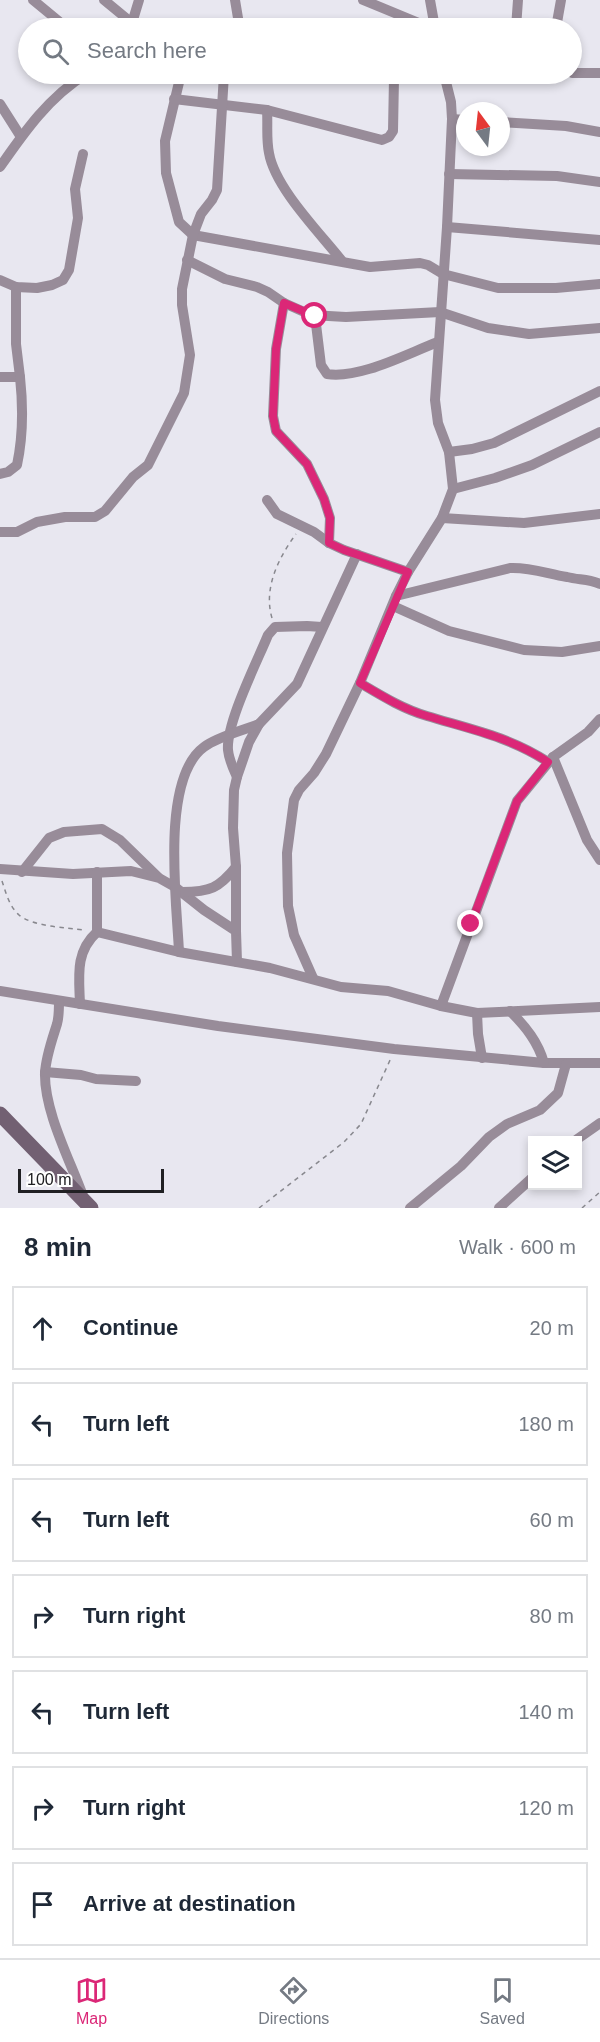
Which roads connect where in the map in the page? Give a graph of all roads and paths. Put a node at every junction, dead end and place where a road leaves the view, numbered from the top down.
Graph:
1 (33, 0) edge
2 (104, 0) edge
3 (139, 0) edge
4 (235, 0) edge
5 (363, 0) edge
6 (442, 0) edge
7 (518, 0) edge
8 (561, 0) edge
9 (430, 2) edge
10 (55, 18) edge
11 (122, 18) edge
12 (133, 18) edge
13 (238, 18) edge
14 (408, 18) edge
15 (432, 18) edge
16 (517, 18) edge
17 (558, 18) edge
18 (582, 73) edge
19 (600, 73) edge
20 (70, 84) edge
21 (178, 84) edge
22 (224, 84) edge
23 (394, 84) edge
24 (447, 84) edge
25 (174, 99) junction
26 (0, 104) edge
27 (224, 104) junction
28 (267, 110) junction
29 (452, 119) junction
30 (456, 119) edge
31 (510, 123) edge
32 (600, 132) edge
33 (21, 137) junction
34 (83, 154) dead end
35 (0, 167) edge
36 (449, 174) junction
37 (600, 182) edge
38 (447, 226) junction
39 (193, 235) junction
40 (600, 240) edge
41 (187, 260) junction
42 (342, 261) junction
43 (443, 274) junction
44 (0, 280) edge
45 (600, 284) edge
46 (16, 287) junction
47 (284, 303) junction
48 (440, 312) junction
49 (315, 316) junction
50 (600, 328) edge
51 (438, 342) junction
52 (0, 377) edge
53 (20, 377) junction
54 (600, 392) edge
55 (600, 432) edge
56 (449, 452) junction
57 (0, 474) edge
58 (453, 489) junction
59 (267, 500) dead end
60 (600, 514) edge
61 (442, 518) junction
62 (302, 526) junction
63 (0, 532) edge
64 (329, 543) junction
65 (357, 554) junction
66 (408, 572) junction
67 (600, 584) edge
68 (395, 601) junction
69 (275, 627) junction
70 (322, 627) junction
71 (600, 646) edge
72 (360, 683) junction
73 (600, 718) edge
74 (259, 724) junction
75 (229, 736) junction
76 (551, 759) junction
77 (237, 777) junction
78 (600, 860) edge
79 (236, 867) junction
80 (0, 871) edge
81 (22, 872) junction
82 (97, 872) junction
83 (159, 878) junction
84 (178, 890) junction
85 (236, 931) junction
86 (97, 932) junction
87 (179, 952) junction
88 (237, 962) junction
89 (314, 978) junction
90 (0, 991) edge
91 (59, 1001) junction
92 (80, 1004) junction
93 (441, 1006) junction
94 (600, 1007) edge
95 (510, 1011) junction
96 (477, 1013) junction
97 (394, 1049) junction
98 (482, 1058) junction
99 (544, 1063) junction
100 (600, 1063) edge
101 (566, 1064) junction
102 (45, 1072) junction
103 (136, 1082) dead end
104 (0, 1114) edge
105 (600, 1123) edge
106 (582, 1136) edge
107 (528, 1182) edge
108 (600, 1192) edge
109 (87, 1204) edge
110 (259, 1208) edge
111 (410, 1208) edge
112 (499, 1208) edge
113 (582, 1208) edge

1 - 10 street
2 - 11 street
3 - 12 street
4 - 13 street
5 - 14 street
6 - 9 street
7 - 16 street
8 - 17 street
9 - 15 street
18 - 19 street
20 - 33 street
21 - 25 street
22 - 27 street
23 - 28 street
24 - 29 street
25 - 27 street
25 - 39 street
26 - 33 street
27 - 28 street
27 - 39 street
28 - 42 street
29 - 30 street
29 - 36 street
31 - 32 street
33 - 35 street
34 - 46 street
36 - 37 street
36 - 38 street
38 - 40 street
38 - 43 street
39 - 41 street
39 - 42 street
41 - 47 street
41 - 63 street
42 - 43 street
43 - 45 street
43 - 48 street
44 - 46 street
46 - 53 street
47 - 49 street
47 - 64 street
48 - 49 street
48 - 50 street
48 - 51 street
49 - 51 street
51 - 56 street
52 - 53 street
53 - 57 street
54 - 56 street
55 - 58 street
56 - 58 street
58 - 61 street
59 - 62 street
60 - 61 street
61 - 66 street
62 - 64 street
62 - 69 path
64 - 65 street
65 - 66 street
65 - 70 street
66 - 68 street
67 - 68 street
68 - 71 street
68 - 72 street
69 - 70 street
69 - 75 street
70 - 74 street
72 - 76 street
72 - 89 street
73 - 76 street
74 - 75 street
74 - 77 street
75 - 77 street
75 - 84 street
76 - 78 street
76 - 93 street
77 - 79 street
79 - 84 street
79 - 85 street
80 - 81 street
80 - 86 path
81 - 82 street
81 - 83 street
82 - 83 street
82 - 86 street
83 - 84 street
84 - 85 street
84 - 87 street
85 - 88 street
86 - 87 street
86 - 92 street
87 - 88 street
88 - 89 street
89 - 93 street
90 - 91 street
91 - 92 street
91 - 102 street
92 - 97 street
93 - 96 street
94 - 95 street
95 - 96 street
95 - 99 street
96 - 98 street
97 - 98 street
97 - 110 path
98 - 99 street
99 - 101 street
100 - 101 street
101 - 111 street
102 - 103 street
102 - 109 street
104 - 109 street
105 - 106 street
107 - 112 street
108 - 113 path

